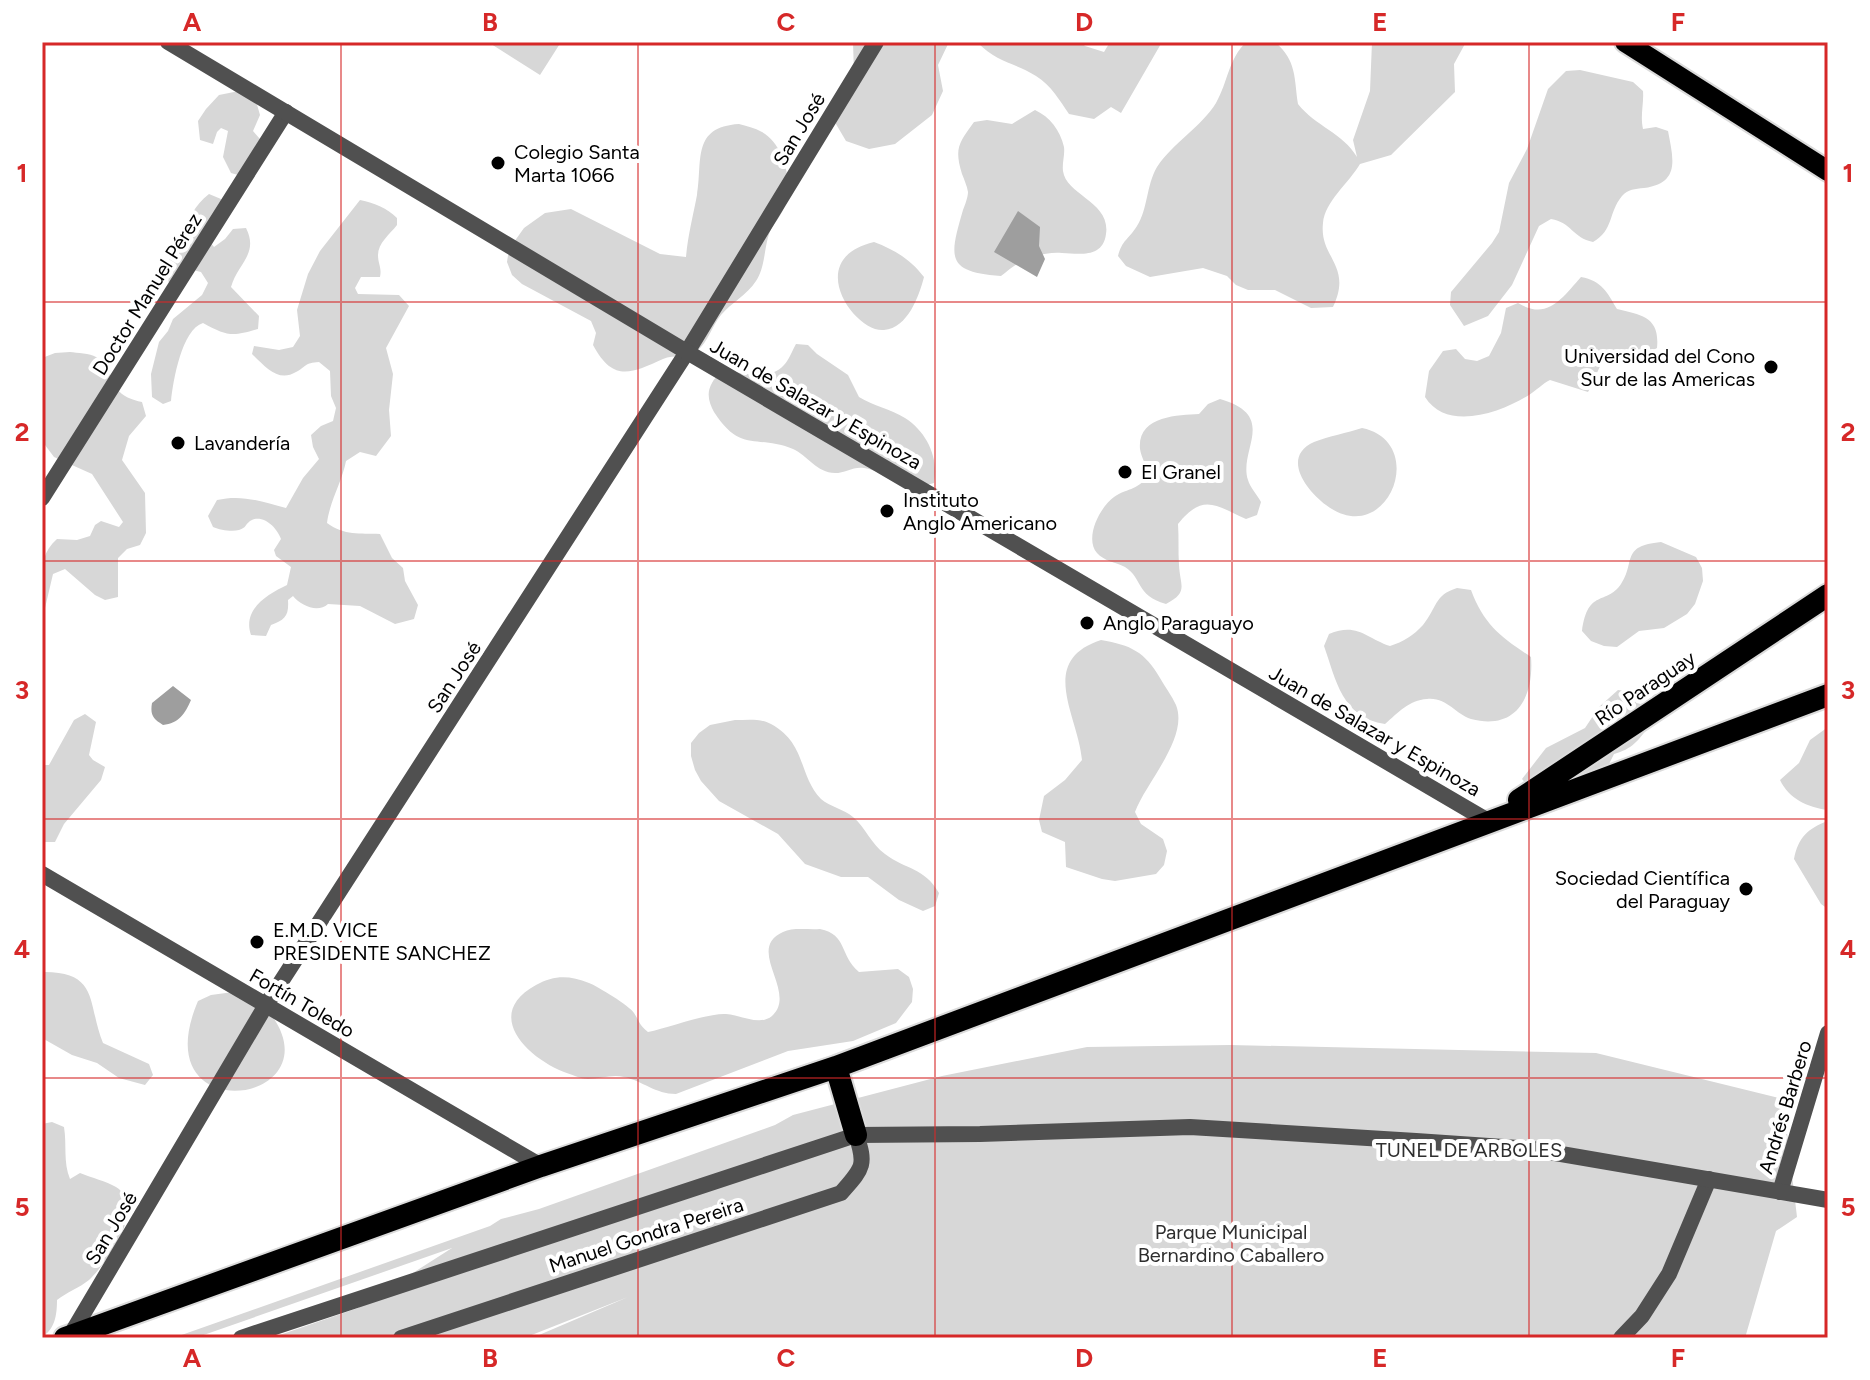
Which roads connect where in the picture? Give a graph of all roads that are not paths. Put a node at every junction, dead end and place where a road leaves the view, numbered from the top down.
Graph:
1 (168, 42) edge
2 (876, 42) edge
3 (1625, 42) edge
4 (286, 112) junction
5 (1828, 171) edge
6 (687, 352) junction
7 (42, 498) edge
8 (1828, 595) edge
9 (1828, 695) edge
10 (1488, 821) junction
11 (42, 874) edge
12 (266, 1005) junction
13 (1828, 1033) edge
14 (836, 1067) junction
15 (856, 1135) junction
16 (541, 1166) junction
17 (1709, 1179) junction
18 (1780, 1192) junction
19 (1828, 1200) edge
20 (68, 1337) edge
21 (241, 1338) edge
22 (401, 1338) edge
23 (1621, 1338) edge

1 - 4 street, Juan de Salazar y Espinoza
2 - 6 street, San José
3 - 5 main road
4 - 6 street, Juan de Salazar y Espinoza
4 - 7 street, Doctor Manuel Pérez
6 - 10 street, Juan de Salazar y Espinoza
6 - 12 street, San José
8 - 10 highway, Río Paraguay
9 - 10 highway
10 - 14 highway
11 - 12 street, Fortín Toledo
12 - 16 street, Fortín Toledo
12 - 20 street, San José
13 - 18 street, Andrés Barbero
14 - 15 highway
14 - 16 highway
15 - 17 street
15 - 21 street
15 - 22 street, Manuel Gondra Pereira
16 - 20 highway
17 - 18 street
17 - 23 street
18 - 19 street

